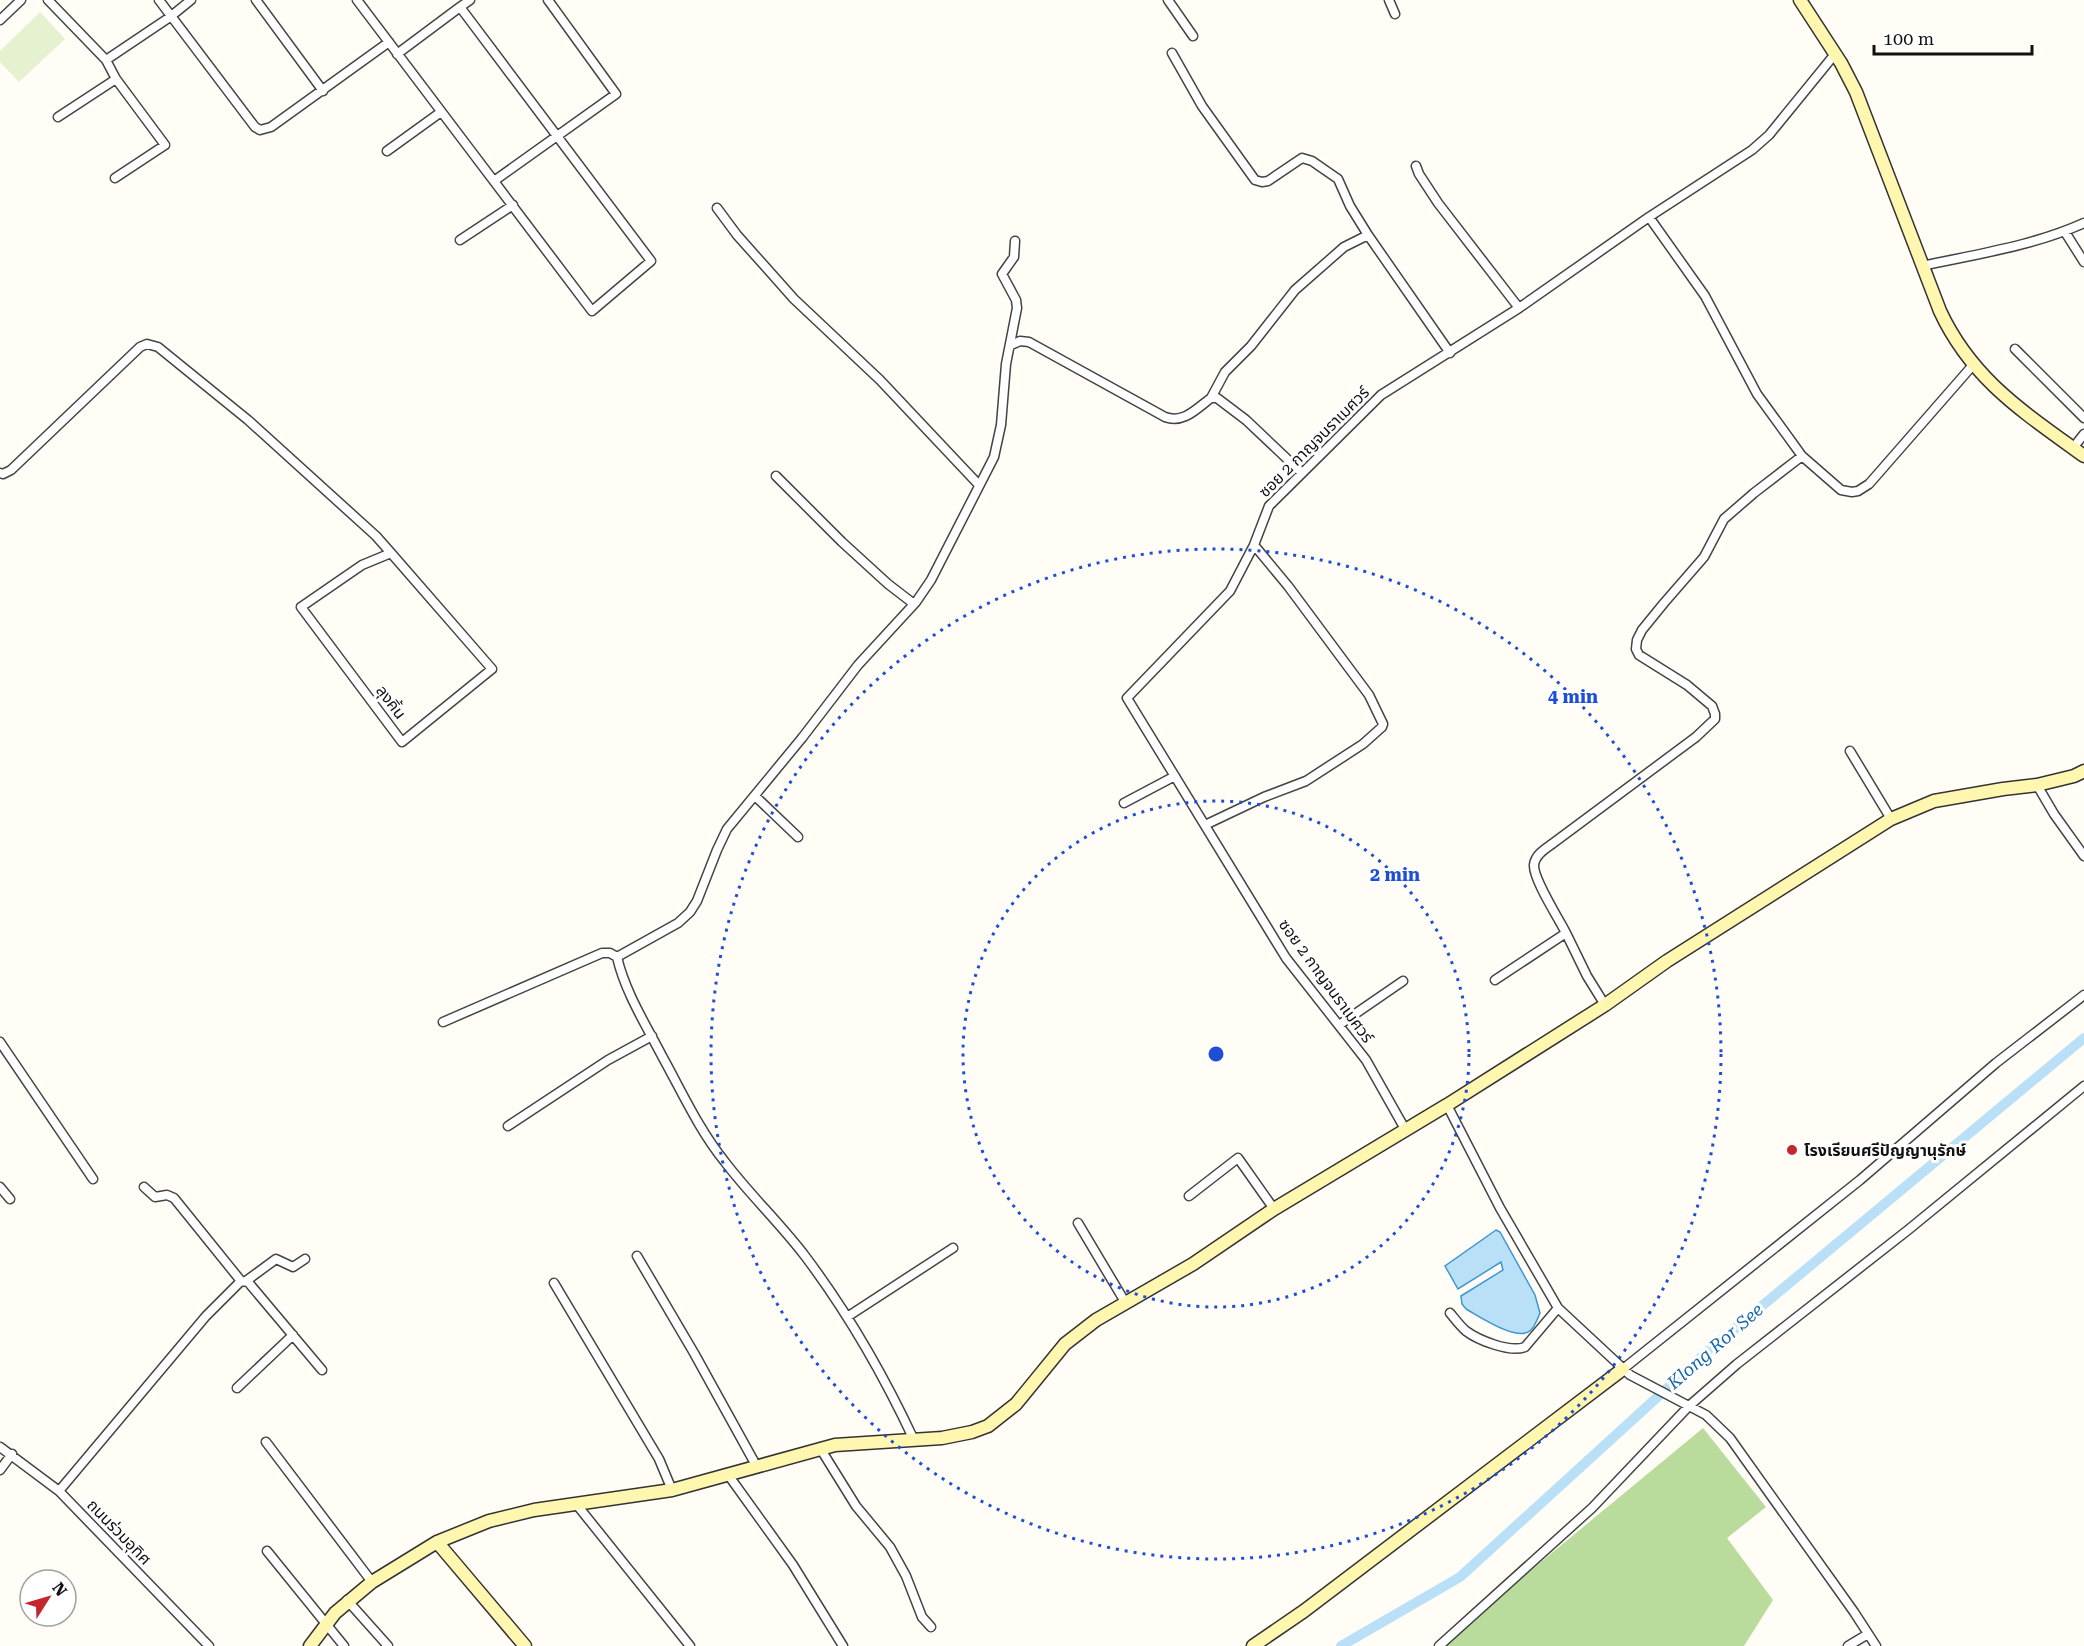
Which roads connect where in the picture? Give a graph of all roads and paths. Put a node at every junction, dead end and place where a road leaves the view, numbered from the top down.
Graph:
1 (21, 0) edge
2 (48, 0) edge
3 (159, 0) edge
4 (191, 0) edge
5 (256, 0) edge
6 (357, 0) edge
7 (470, 0) edge
8 (548, 0) edge
9 (1168, 0) edge
10 (1389, 0) edge
11 (1800, 0) edge
12 (460, 7) junction
13 (1395, 14) dead end
14 (170, 17) junction
15 (0, 20) edge
16 (1193, 36) dead end
17 (389, 42) junction
18 (1172, 53) dead end
19 (397, 54) junction
20 (1835, 54) junction
21 (105, 60) junction
22 (117, 79) junction
23 (323, 91) junction
24 (441, 112) junction
25 (58, 117) dead end
26 (558, 134) junction
27 (387, 151) dead end
28 (1416, 166) dead end
29 (115, 178) dead end
30 (494, 181) junction
31 (513, 205) junction
32 (717, 207) dead end
33 (1649, 217) junction
34 (2084, 224) edge
35 (2065, 232) junction
36 (1368, 235) junction
37 (460, 240) dead end
38 (1015, 241) dead end
39 (2084, 262) edge
40 (1922, 266) junction
41 (1519, 308) junction
42 (1011, 345) junction
43 (2015, 349) dead end
44 (1450, 353) junction
45 (1973, 365) junction
46 (1211, 398) junction
47 (2084, 418) edge
48 (2084, 434) edge
49 (2073, 448) junction
50 (1802, 456) junction
51 (2084, 456) edge
52 (0, 473) edge
53 (1302, 473) junction
54 (776, 476) dead end
55 (979, 485) junction
56 (1254, 545) junction
57 (391, 553) junction
58 (914, 604) junction
59 (1850, 751) dead end
60 (2084, 771) edge
61 (1174, 776) junction
62 (2037, 785) junction
63 (755, 796) junction
64 (1124, 803) dead end
65 (1891, 819) junction
66 (1205, 825) junction
67 (798, 837) dead end
68 (2084, 856) edge
69 (1566, 933) junction
70 (616, 957) junction
71 (1495, 980) dead end
72 (1403, 981) dead end
73 (2084, 995) edge
74 (1605, 1005) junction
75 (443, 1022) dead end
76 (1339, 1025) junction
77 (652, 1036) junction
78 (2, 1047) edge
79 (2084, 1086) edge
80 (1447, 1105) junction
81 (508, 1126) dead end
82 (1405, 1129) junction
83 (93, 1179) dead end
84 (0, 1187) edge
85 (144, 1187) dead end
86 (1189, 1196) dead end
87 (10, 1199) dead end
88 (1274, 1209) junction
89 (1078, 1223) dead end
90 (953, 1248) dead end
91 (637, 1256) dead end
92 (305, 1259) dead end
93 (244, 1281) junction
94 (554, 1283) dead end
95 (1125, 1302) junction
96 (1558, 1308) junction
97 (1450, 1313) dead end
98 (847, 1317) junction
99 (293, 1335) junction
100 (322, 1370) dead end
101 (1626, 1372) junction
102 (237, 1388) dead end
103 (1686, 1404) junction
104 (914, 1440) junction
105 (266, 1442) dead end
106 (0, 1447) edge
107 (820, 1448) junction
108 (12, 1454) junction
109 (757, 1467) junction
110 (0, 1470) edge
111 (729, 1476) junction
112 (672, 1490) junction
113 (59, 1491) junction
114 (577, 1505) junction
115 (437, 1542) junction
116 (267, 1551) dead end
117 (372, 1582) junction
118 (347, 1600) junction
119 (325, 1625) junction
120 (931, 1627) dead end
121 (1868, 1634) junction
122 (210, 1646) edge
123 (310, 1646) edge
124 (344, 1646) edge
125 (388, 1646) edge
126 (525, 1646) edge
127 (690, 1646) edge
128 (843, 1646) edge
129 (1253, 1646) edge
130 (1439, 1646) edge
131 (1848, 1646) edge
132 (1876, 1646) edge

1 - 15 street
2 - 21 street
3 - 14 street
4 - 14 street
5 - 23 street
6 - 17 street
7 - 12 street
8 - 26 street
9 - 16 street
10 - 13 street
11 - 20 street
12 - 19 street
12 - 26 street
14 - 21 street
14 - 23 street
17 - 19 street
17 - 23 street
18 - 36 street
19 - 24 street
20 - 33 street, ซอย 2 กาญจนราเมศวร์
20 - 40 street
21 - 22 street
22 - 25 street
22 - 29 street
24 - 27 street
24 - 30 street
26 - 30 street
26 - 31 street
28 - 41 street
30 - 31 street
31 - 37 street
32 - 55 street
33 - 41 street, ซอย 2 กาญจนราเมศวร์
33 - 50 street
34 - 35 street
35 - 39 street
35 - 40 street
36 - 44 street
36 - 46 street
38 - 42 street
40 - 45 street
41 - 44 street, ซอย 2 กาญจนราเมศวร์
42 - 46 street
42 - 55 street
43 - 47 street
44 - 53 street, ซอย 2 กาญจนราเมศวร์
45 - 49 street
45 - 50 street
46 - 53 street
48 - 49 street
49 - 51 street
50 - 69 street
52 - 57 street, ลุงคิ้น
53 - 56 street, ซอย 2 กาญจนราเมศวร์
54 - 58 street
55 - 58 street
56 - 61 street, ซอย 2 กาญจนราเมศวร์
56 - 66 street
57 - 57 street, ลุงคิ้น
58 - 63 street
59 - 65 street
60 - 62 street
61 - 64 street
61 - 66 street, ซอย 2 กาญจนราเมศวร์
62 - 65 street
62 - 68 street
63 - 67 street
63 - 70 street
65 - 74 street
66 - 76 street, ซอย 2 กาญจนราเมศวร์
69 - 71 street
69 - 74 street
70 - 75 street
70 - 77 street
72 - 76 street
73 - 101 street
74 - 80 street
76 - 82 street, ซอย 2 กาญจนราเมศวร์
77 - 81 street
77 - 98 street
78 - 83 street
79 - 103 street
80 - 82 street
80 - 96 street
82 - 88 street
84 - 87 street
85 - 93 street
86 - 88 street
88 - 95 street
89 - 95 street
90 - 98 street
91 - 109 street
92 - 93 street
93 - 99 street
93 - 113 street
94 - 112 street
95 - 104 street
96 - 97 street
96 - 101 street
98 - 104 street
99 - 100 street
99 - 102 street
101 - 103 street
101 - 129 street
103 - 121 street
103 - 130 street
104 - 107 street
105 - 117 street
106 - 108 street, ถนนร่วมอุทิศ
107 - 109 street
107 - 120 street
108 - 110 street
108 - 113 street, ถนนร่วมอุทิศ
109 - 111 street
111 - 112 street
111 - 128 street
112 - 114 street
113 - 122 street, ถนนร่วมอุทิศ
114 - 115 street
114 - 127 street
115 - 117 street
115 - 126 street
116 - 119 street
117 - 118 street
118 - 119 street
118 - 125 street
119 - 123 street
119 - 124 street
121 - 131 street
121 - 132 street

